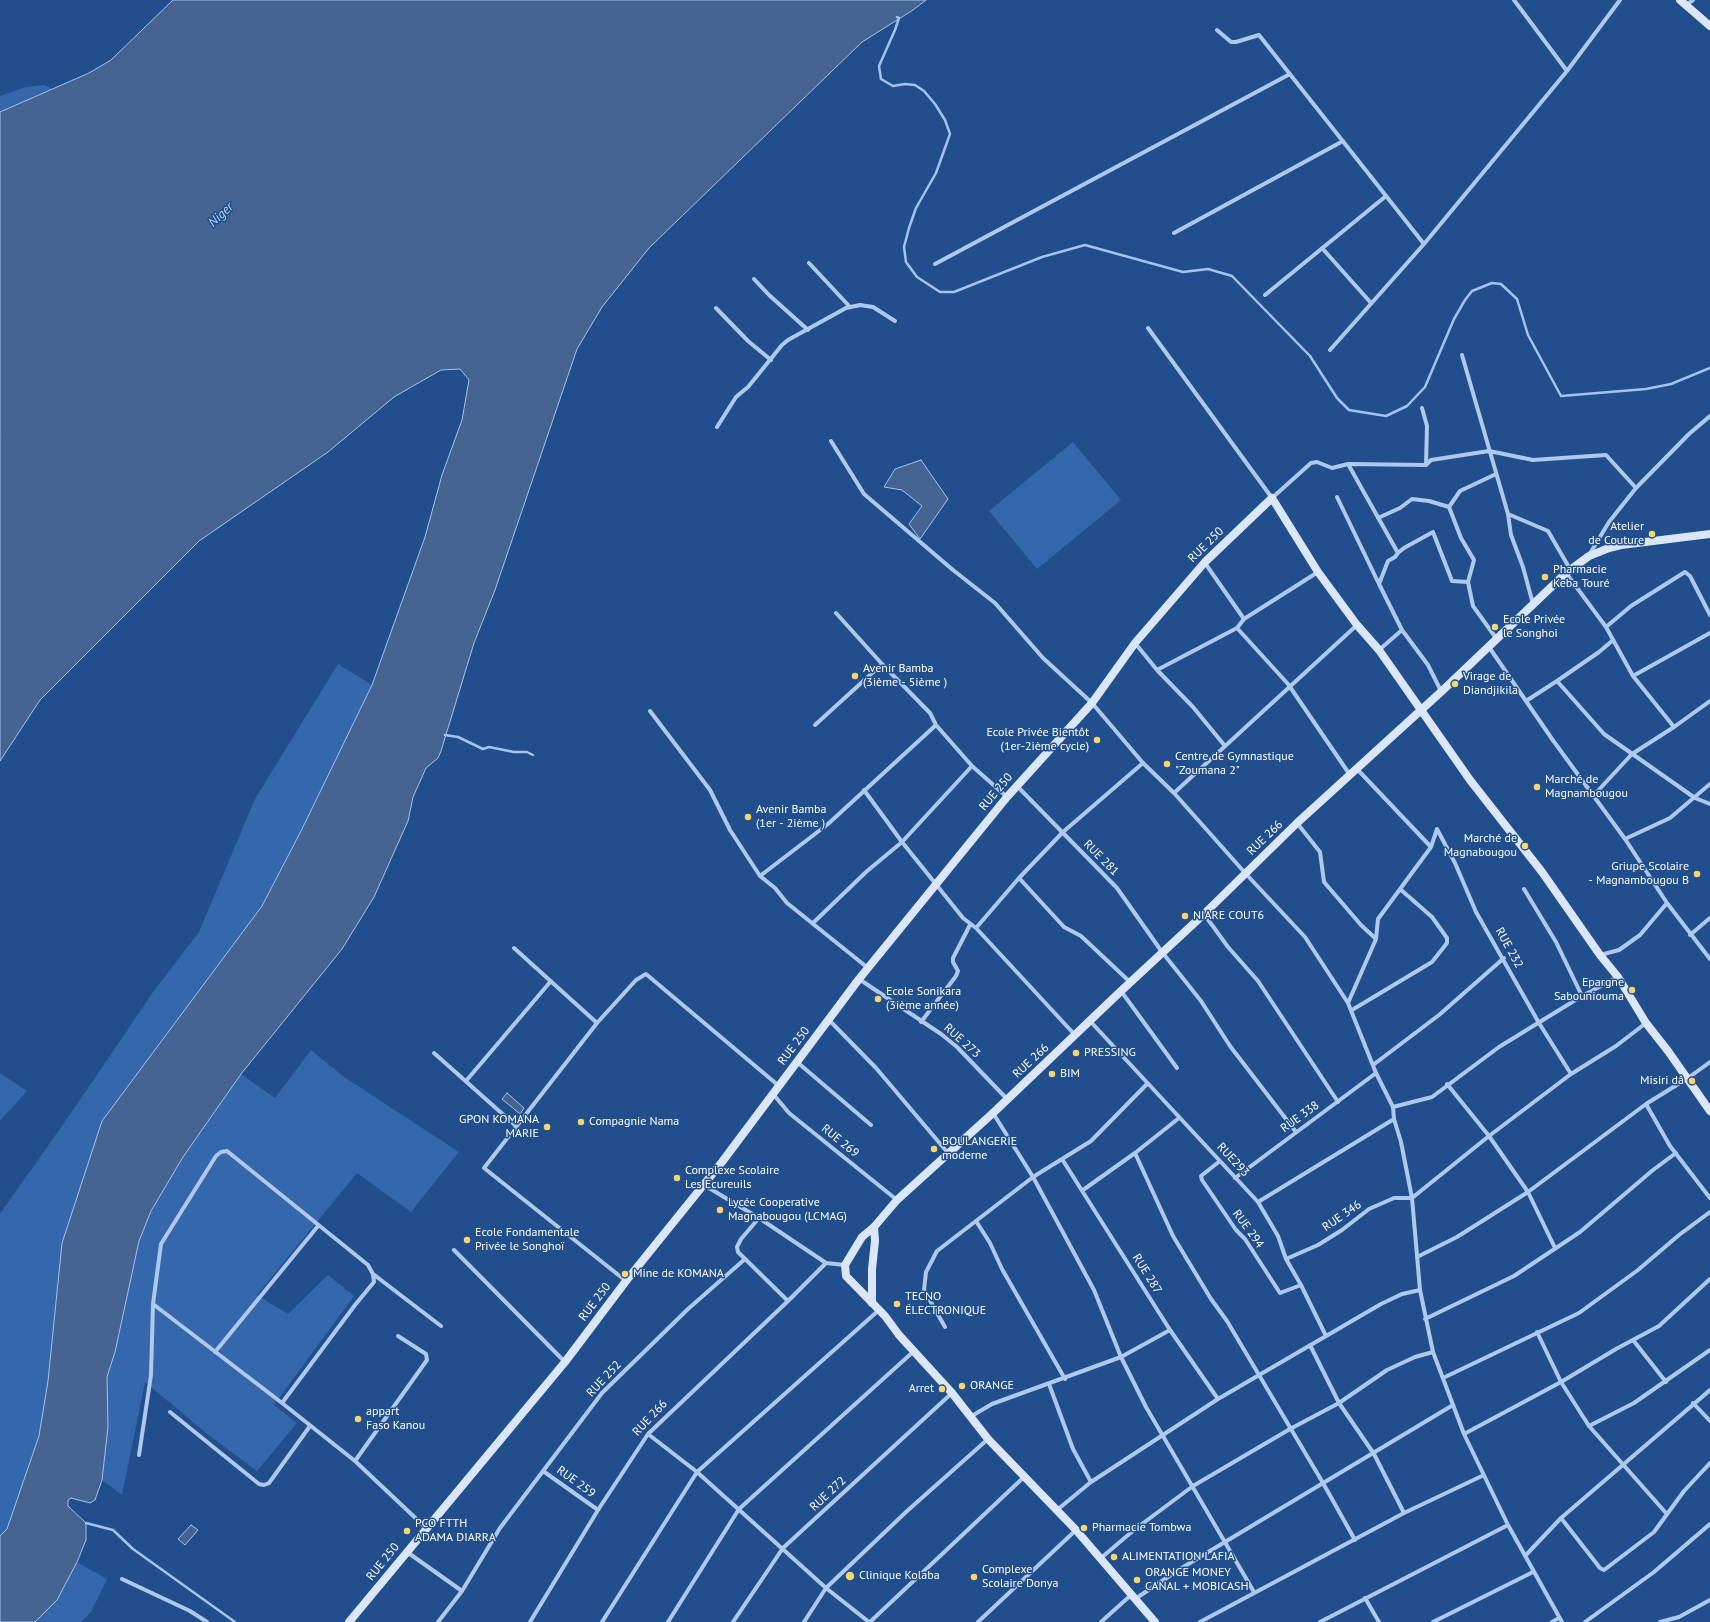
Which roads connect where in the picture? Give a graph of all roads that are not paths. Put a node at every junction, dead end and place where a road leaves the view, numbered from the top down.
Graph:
1 (1514, 0) edge
2 (1620, 0) edge
3 (1686, 2) edge
4 (1710, 26) edge
5 (1217, 30) dead end
6 (1567, 71) junction
7 (1290, 74) junction
8 (1342, 141) junction
9 (1386, 196) junction
10 (1174, 233) dead end
11 (1424, 244) junction
12 (1322, 248) junction
13 (809, 263) dead end
14 (935, 264) dead end
15 (754, 278) dead end
16 (1265, 295) dead end
17 (1371, 303) junction
18 (850, 307) junction
19 (716, 308) dead end
20 (895, 321) dead end
21 (1148, 328) dead end
22 (808, 330) junction
23 (1330, 350) dead end
24 (1462, 355) dead end
25 (772, 360) junction
26 (1422, 408) dead end
27 (1710, 416) edge
28 (717, 427) dead end
29 (831, 442) dead end
30 (1489, 451) junction
31 (1348, 464) junction
32 (1426, 465) junction
33 (1496, 474) junction
34 (1636, 488) junction
35 (1337, 497) dead end
36 (1272, 498) junction
37 (1449, 507) junction
38 (1508, 514) junction
39 (1378, 518) junction
40 (1710, 534) edge
41 (1398, 553) junction
42 (1589, 556) junction
43 (1205, 562) junction
44 (1568, 571) junction
45 (1318, 572) junction
46 (1468, 582) junction
47 (1379, 584) junction
48 (1533, 604) junction
49 (836, 613) dead end
50 (1710, 614) edge
51 (1244, 619) junction
52 (1357, 625) junction
53 (1606, 627) junction
54 (1237, 628) junction
55 (1402, 630) junction
56 (1710, 633) edge
57 (1496, 638) junction
58 (1612, 641) junction
59 (1135, 643) junction
60 (1489, 646) junction
61 (1379, 650) junction
62 (882, 664) junction
63 (1157, 670) junction
64 (1633, 676) junction
65 (1556, 681) junction
66 (1290, 686) junction
67 (1442, 691) junction
68 (1526, 701) junction
69 (1710, 701) edge
70 (1092, 703) junction
71 (1422, 710) junction
72 (650, 711) dead end
73 (815, 725) dead end
74 (936, 726) junction
75 (1674, 727) junction
76 (1226, 746) junction
77 (1632, 754) junction
78 (1144, 763) junction
79 (972, 766) junction
80 (1357, 769) junction
81 (1350, 775) junction
82 (1710, 784) edge
83 (1017, 786) junction
84 (864, 790) junction
85 (1174, 793) junction
86 (1594, 795) junction
87 (1007, 797) junction
88 (1695, 798) junction
89 (1710, 804) edge
90 (1297, 823) junction
91 (1063, 832) junction
92 (1626, 839) junction
93 (902, 842) junction
94 (1431, 847) junction
95 (1246, 874) junction
96 (760, 876) junction
97 (1019, 878) junction
98 (936, 884) junction
99 (1524, 888) dead end
100 (1400, 889) junction
101 (1667, 903) junction
102 (1204, 914) junction
103 (1710, 918) edge
104 (814, 923) junction
105 (970, 925) junction
106 (976, 928) junction
107 (1690, 935) junction
108 (1376, 938) junction
109 (514, 948) dead end
110 (1162, 952) junction
111 (1600, 955) junction
112 (1504, 958) junction
113 (1710, 959) edge
114 (868, 968) junction
115 (1618, 977) junction
116 (859, 979) junction
117 (551, 982) junction
118 (1131, 983) junction
119 (1120, 991) junction
120 (1582, 996) junction
121 (1348, 1003) junction
122 (1352, 1010) junction
123 (829, 1020) junction
124 (921, 1022) junction
125 (1090, 1022) junction
126 (597, 1023) junction
127 (1539, 1023) junction
128 (1646, 1023) junction
129 (1075, 1036) junction
130 (434, 1053) dead end
131 (797, 1062) junction
132 (1710, 1062) edge
133 (1373, 1065) junction
134 (1177, 1068) dead end
135 (1376, 1073) junction
136 (1572, 1074) junction
137 (1688, 1078) junction
138 (466, 1081) junction
139 (1147, 1084) junction
140 (1447, 1084) junction
141 (778, 1086) junction
142 (772, 1094) junction
143 (1008, 1099) junction
144 (1338, 1102) junction
145 (1646, 1104) junction
146 (1393, 1107) junction
147 (1710, 1111) edge
148 (993, 1113) junction
149 (1180, 1118) junction
150 (1394, 1119) junction
151 (871, 1125) dead end
152 (516, 1126) junction
153 (1296, 1132) junction
154 (1489, 1136) junction
155 (948, 1153) junction
156 (1135, 1153) junction
157 (1676, 1153) junction
158 (1062, 1159) junction
159 (1220, 1161) junction
160 (1033, 1177) junction
161 (1235, 1178) junction
162 (704, 1184) junction
163 (1082, 1190) junction
164 (1528, 1192) junction
165 (1412, 1198) junction
166 (1710, 1198) edge
167 (897, 1200) junction
168 (1258, 1202) junction
169 (1710, 1212) edge
170 (759, 1218) junction
171 (976, 1221) junction
172 (318, 1226) junction
173 (874, 1227) junction
174 (1555, 1248) junction
175 (454, 1250) dead end
176 (1417, 1257) junction
177 (745, 1259) junction
178 (1286, 1259) junction
179 (826, 1263) junction
180 (845, 1264) junction
181 (373, 1274) junction
182 (1710, 1278) edge
183 (626, 1281) junction
184 (1301, 1284) junction
185 (1420, 1290) junction
186 (788, 1301) junction
187 (872, 1303) junction
188 (153, 1304) junction
189 (880, 1310) junction
190 (1425, 1319) junction
191 (441, 1326) dead end
192 (945, 1327) dead end
193 (1170, 1330) junction
194 (1537, 1332) junction
195 (398, 1336) dead end
196 (1326, 1336) junction
197 (1633, 1340) junction
198 (1310, 1345) junction
199 (1710, 1350) edge
200 (914, 1351) junction
201 (215, 1352) junction
202 (1433, 1352) junction
203 (1121, 1357) junction
204 (565, 1362) junction
205 (1258, 1375) junction
206 (1065, 1378) junction
207 (1443, 1378) junction
208 (1561, 1382) junction
209 (1666, 1382) junction
210 (1049, 1384) junction
211 (1710, 1390) edge
212 (952, 1393) junction
213 (1218, 1399) junction
214 (282, 1403) junction
215 (1338, 1403) junction
216 (1693, 1403) junction
217 (1453, 1405) junction
218 (170, 1412) dead end
219 (970, 1417) junction
220 (1710, 1421) edge
221 (310, 1426) junction
222 (1589, 1426) junction
223 (1290, 1429) junction
224 (648, 1434) junction
225 (1464, 1434) junction
226 (1162, 1436) junction
227 (988, 1439) junction
228 (1374, 1454) junction
229 (139, 1455) dead end
230 (355, 1461) junction
231 (1710, 1464) edge
232 (1622, 1466) junction
233 (543, 1471) junction
234 (697, 1472) junction
235 (1484, 1475) junction
236 (1025, 1476) junction
237 (1091, 1482) junction
238 (1323, 1483) junction
239 (1193, 1486) junction
240 (739, 1509) junction
241 (598, 1510) junction
242 (1057, 1510) junction
243 (1666, 1513) junction
244 (1404, 1514) junction
245 (1561, 1518) junction
246 (1710, 1524) edge
247 (1508, 1525) junction
248 (426, 1528) junction
249 (1076, 1530) junction
250 (1355, 1540) junction
251 (1226, 1541) junction
252 (783, 1548) junction
253 (407, 1552) junction
254 (1525, 1556) junction
255 (1101, 1558) junction
256 (1533, 1572) junction
257 (122, 1579) dead end
258 (826, 1588) junction
259 (462, 1591) junction
260 (1254, 1592) junction
261 (1133, 1597) junction
262 (1365, 1598) junction
263 (1710, 1600) edge
264 (1561, 1620) edge
265 (206, 1622) edge
266 (349, 1622) edge
267 (438, 1622) edge
268 (530, 1622) edge
269 (602, 1622) edge
270 (668, 1622) edge
271 (733, 1622) edge
272 (804, 1622) edge
273 (869, 1622) edge
274 (978, 1622) edge
275 (1101, 1622) edge
276 (1155, 1622) edge
277 (1200, 1622) edge
278 (1320, 1622) edge
279 (1379, 1622) edge
280 (1433, 1622) edge
281 (1552, 1622) edge
282 (1585, 1622) edge
283 (1660, 1622) edge

1 - 6 street
2 - 6 street
3 - 4 street
5 - 7 street
6 - 11 street
7 - 8 street
7 - 14 street
8 - 9 street
8 - 10 street
9 - 11 street
9 - 12 street
11 - 17 street
12 - 16 street
12 - 17 street
13 - 18 street
15 - 22 street
17 - 23 street
18 - 20 street
18 - 22 street
19 - 25 street
21 - 36 street
22 - 25 street
24 - 30 street
25 - 28 street
26 - 32 street
27 - 34 street
29 - 70 street
30 - 32 street
30 - 33 street
30 - 34 street
31 - 32 street
31 - 36 street
31 - 39 street
33 - 37 street
33 - 38 street
34 - 42 street
35 - 47 street
36 - 43 street, RUE 250
36 - 45 street
37 - 39 street
37 - 46 street
38 - 44 street
38 - 48 street
39 - 41 street
40 - 42 street, RUE 266
41 - 46 street
41 - 47 street
42 - 44 street, RUE 266
43 - 51 street
43 - 59 street, RUE 250
44 - 48 street, RUE 266
44 - 53 street
45 - 51 street
45 - 52 street
46 - 57 street
47 - 55 street
48 - 57 street, RUE 266
49 - 62 street
50 - 53 street
51 - 54 street
52 - 61 street
52 - 66 street
53 - 58 street
54 - 63 street
54 - 66 street
55 - 61 street
55 - 67 street
56 - 64 street
57 - 60 street, RUE 266
58 - 64 street
58 - 65 street
59 - 63 street
59 - 70 street, RUE 250
60 - 67 street, RUE 266
60 - 68 street
61 - 71 street
62 - 73 street
62 - 74 street
63 - 76 street
64 - 75 street
65 - 68 street
65 - 77 street
66 - 76 street
66 - 81 street
67 - 71 street, RUE 266
68 - 86 street
69 - 75 street
70 - 78 street
70 - 83 street, RUE 250
71 - 80 street, RUE 266
71 - 111 street
72 - 96 street
74 - 79 street
74 - 84 street
75 - 77 street
76 - 85 street
77 - 86 street
77 - 88 street
78 - 85 street
78 - 91 street
79 - 87 street
79 - 93 street
80 - 81 street, RUE 266
80 - 94 street
81 - 90 street, RUE 266
82 - 88 street
83 - 87 street, RUE 250
83 - 91 street, RUE 281
84 - 93 street
84 - 96 street
85 - 95 street
86 - 92 street
87 - 98 street, RUE 250
88 - 89 street
88 - 92 street
90 - 95 street, RUE 266
90 - 108 street
91 - 97 street
91 - 110 street, RUE 281
92 - 101 street
93 - 98 street
93 - 104 street
94 - 100 street
94 - 112 street, RUE 232
95 - 102 street, RUE 266
95 - 121 street
96 - 104 street
97 - 106 street
97 - 118 street
98 - 105 street
98 - 114 street, RUE 250
99 - 120 street
100 - 108 street
100 - 122 street
101 - 107 street
101 - 111 street
102 - 110 street, RUE 266
102 - 144 street
103 - 107 street
104 - 114 street
105 - 106 street
105 - 124 street
106 - 129 street
107 - 113 street
108 - 121 street
109 - 117 street
110 - 118 street, RUE 266
110 - 153 street, RUE 281
111 - 115 street
112 - 127 street, RUE 232
112 - 133 street
114 - 116 street, RUE 250
115 - 120 street
115 - 128 street
116 - 123 street, RUE 250
116 - 124 street, RUE 273
117 - 126 street
117 - 138 street
118 - 119 street, RUE 266
119 - 125 street, RUE 266
119 - 134 street
120 - 127 street
121 - 122 street
122 - 133 street
123 - 131 street, RUE 250
123 - 155 street
124 - 143 street, RUE 273
125 - 129 street, RUE 266
125 - 139 street, RUE293
126 - 141 street
126 - 152 street
127 - 136 street, RUE 232
127 - 140 street
128 - 136 street
128 - 137 street
129 - 143 street, RUE 266
130 - 138 street
131 - 141 street, RUE 250
131 - 151 street
132 - 137 street
133 - 135 street
135 - 144 street, RUE 338
135 - 146 street
136 - 154 street
137 - 145 street
137 - 147 street
138 - 152 street
139 - 149 street, RUE293
139 - 158 street
140 - 146 street
140 - 154 street
141 - 142 street, RUE 250
142 - 162 street, RUE 250
142 - 167 street, RUE 269
143 - 148 street, RUE 266
144 - 153 street, RUE 338
145 - 157 street
145 - 164 street
146 - 150 street
148 - 155 street, RUE 266
148 - 160 street
149 - 156 street
149 - 159 street, RUE293
150 - 165 street
150 - 168 street
152 - 183 street
153 - 161 street, RUE 338
154 - 164 street
154 - 165 street
155 - 167 street, RUE 266
156 - 163 street
156 - 205 street
157 - 166 street
157 - 174 street
158 - 160 street
158 - 163 street, RUE 287
159 - 161 street, RUE293
159 - 184 street, RUE 294
160 - 171 street
160 - 203 street
161 - 168 street, RUE293
162 - 170 street
162 - 183 street, RUE 250
163 - 193 street, RUE 287
164 - 174 street
164 - 176 street
165 - 176 street
165 - 178 street, RUE 346
167 - 173 street, RUE 266
168 - 178 street, RUE293
169 - 194 street
170 - 177 street
170 - 179 street
171 - 192 street
171 - 206 street
172 - 181 street
172 - 188 street
172 - 201 street
173 - 180 street, RUE 266
173 - 187 street
174 - 190 street
175 - 204 street
176 - 185 street
177 - 186 street
177 - 233 street, RUE 252
178 - 184 street, RUE293
179 - 180 street
179 - 186 street, RUE 266
180 - 187 street
181 - 191 street
181 - 214 street
182 - 197 street
183 - 204 street, RUE 250
184 - 196 street, RUE293
185 - 190 street
185 - 196 street
186 - 224 street, RUE 266
187 - 189 street
188 - 201 street
188 - 229 street
189 - 200 street
189 - 234 street
190 - 202 street
193 - 203 street
193 - 213 street, RUE 287
194 - 207 street
194 - 208 street
195 - 230 street
196 - 198 street
197 - 208 street
197 - 209 street
198 - 205 street
198 - 215 street
199 - 209 street
200 - 212 street
200 - 240 street
201 - 214 street
202 - 207 street
202 - 215 street
203 - 206 street
203 - 226 street
204 - 248 street, RUE 250
205 - 213 street
205 - 223 street
206 - 210 street
207 - 217 street
208 - 222 street
208 - 225 street
209 - 222 street
210 - 219 street
210 - 237 street
211 - 216 street
212 - 219 street
212 - 252 street, RUE 272
213 - 226 street
214 - 221 street
215 - 223 street
215 - 228 street
216 - 220 street
216 - 232 street
217 - 225 street
217 - 228 street
218 - 221 street
219 - 227 street
221 - 230 street
222 - 232 street
223 - 238 street
223 - 239 street
224 - 234 street
224 - 241 street, RUE 266
225 - 235 street
226 - 237 street
226 - 239 street
227 - 236 street
227 - 258 street
228 - 238 street
228 - 244 street
230 - 248 street
231 - 243 street
232 - 243 street
232 - 245 street
233 - 241 street, RUE 259
233 - 259 street, RUE 252
234 - 240 street
234 - 269 street
235 - 244 street
235 - 247 street
236 - 242 street
236 - 273 street
237 - 242 street
238 - 250 street
238 - 251 street
239 - 251 street
239 - 255 street
240 - 252 street
240 - 270 street
241 - 268 street, RUE 266
242 - 249 street
243 - 245 street
244 - 250 street
245 - 254 street
246 - 282 street
247 - 254 street
247 - 262 street
248 - 253 street, RUE 250
249 - 255 street
249 - 274 street
250 - 260 street
251 - 260 street
251 - 261 street
252 - 258 street
252 - 271 street, RUE 272
253 - 259 street
253 - 266 street, RUE 250
254 - 256 street
255 - 261 street
256 - 264 street
256 - 280 street
257 - 265 street
258 - 272 street
258 - 273 street
259 - 267 street, RUE 252
260 - 277 street
261 - 275 street
261 - 276 street
262 - 278 street
262 - 279 street
263 - 283 street
264 - 281 street

